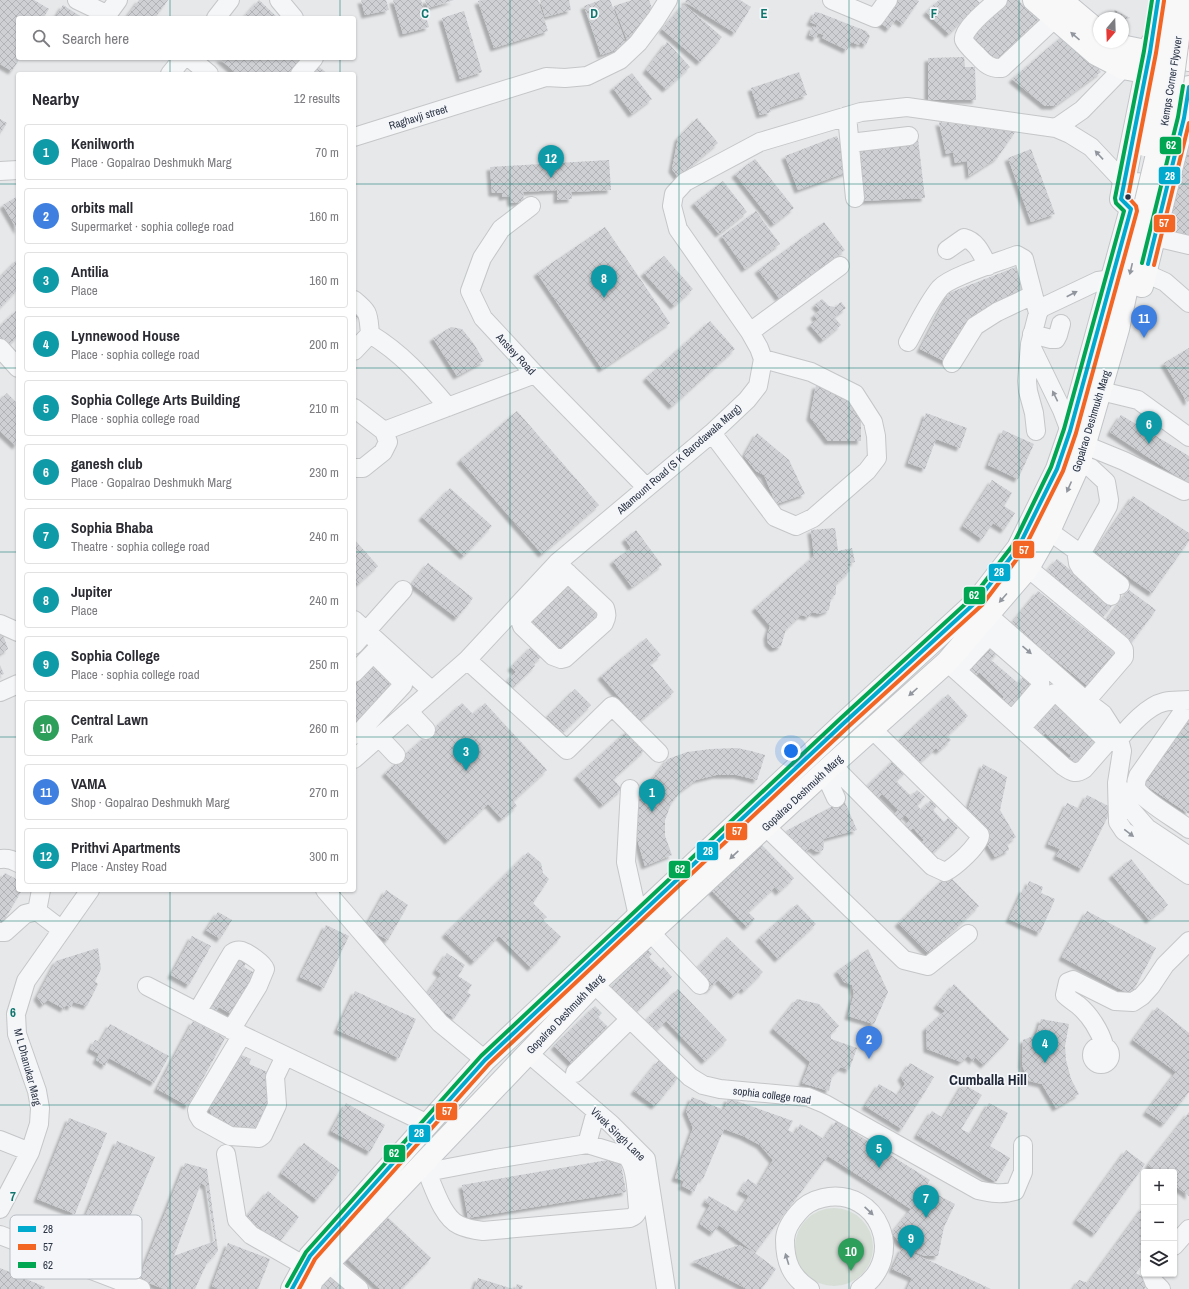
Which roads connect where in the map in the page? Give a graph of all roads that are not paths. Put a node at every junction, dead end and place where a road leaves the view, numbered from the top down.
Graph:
1 (77, 0) edge
2 (118, 0) edge
3 (230, 0) edge
4 (279, 0) edge
5 (668, 0) edge
6 (832, 0) edge
7 (888, 0) edge
8 (998, 0) edge
9 (1034, 0) edge
10 (1158, 0) edge
11 (1167, 0) edge
12 (1183, 0) edge
13 (1062, 8) edge
14 (218, 16) edge
15 (292, 16) edge
16 (1093, 28) edge
17 (1133, 48) edge
18 (181, 60) edge
19 (192, 60) edge
20 (312, 60) edge
21 (1189, 60) edge
22 (1123, 68) junction
23 (172, 72) edge
24 (207, 72) edge
25 (302, 72) edge
26 (1146, 73) junction
27 (1189, 80) edge
28 (1189, 87) edge
29 (1187, 115) edge
30 (847, 116) junction
31 (1063, 131) junction
32 (356, 136) edge
33 (909, 136) dead end
34 (850, 143) junction
35 (16, 170) edge
36 (0, 171) edge
37 (1130, 183) junction
38 (855, 198) dead end
39 (530, 206) dead end
40 (1131, 209) joint
41 (1147, 234) junction
42 (1189, 245) edge
43 (947, 250) dead end
44 (840, 266) dead end
45 (988, 266) junction
46 (1145, 273) junction
47 (1112, 279) junction
48 (1033, 295) junction
49 (356, 302) edge
50 (1189, 303) edge
51 (1038, 313) junction
52 (1061, 324) dead end
53 (1118, 329) junction
54 (750, 332) junction
55 (370, 334) junction
56 (1031, 339) junction
57 (908, 342) dead end
58 (0, 348) edge
59 (356, 348) edge
60 (763, 359) junction
61 (952, 364) dead end
62 (16, 366) edge
63 (535, 374) junction
64 (1101, 390) junction
65 (448, 407) junction
66 (356, 410) edge
67 (384, 431) junction
68 (1036, 431) dead end
69 (712, 432) junction
70 (1189, 437) edge
71 (1078, 447) junction
72 (1124, 461) junction
73 (356, 468) edge
74 (1106, 482) junction
75 (646, 487) junction
76 (1184, 491) dead end
77 (1049, 530) junction
78 (1079, 552) junction
79 (562, 568) junction
80 (1028, 568) junction
81 (404, 590) dead end
82 (1115, 590) dead end
83 (523, 608) junction
84 (988, 615) junction
85 (0, 624) edge
86 (360, 626) edge
87 (16, 631) edge
88 (356, 639) edge
89 (377, 649) junction
90 (467, 660) junction
91 (952, 666) junction
92 (356, 671) edge
93 (16, 685) edge
94 (400, 690) junction
95 (432, 691) junction
96 (0, 692) edge
97 (1086, 701) junction
98 (1189, 701) edge
99 (412, 708) junction
100 (1017, 724) junction
101 (872, 729) junction
102 (426, 730) dead end
103 (366, 737) edge
104 (1119, 739) junction
105 (658, 753) dead end
106 (356, 755) edge
107 (396, 755) dead end
108 (828, 768) junction
109 (1116, 783) junction
110 (630, 789) dead end
111 (836, 798) dead end
112 (766, 826) junction
113 (1189, 829) edge
114 (1189, 856) edge
115 (0, 859) edge
116 (16, 862) edge
117 (1189, 875) edge
118 (41, 892) edge
119 (89, 892) edge
120 (327, 892) edge
121 (37, 911) junction
122 (644, 924) junction
123 (62, 930) junction
124 (0, 932) edge
125 (968, 934) dead end
126 (1189, 941) edge
127 (594, 984) junction
128 (700, 985) dead end
129 (147, 986) dead end
130 (197, 1012) junction
131 (630, 1019) junction
132 (236, 1032) junction
133 (1104, 1045) dead end
134 (528, 1053) junction
135 (285, 1056) junction
136 (485, 1060) junction
137 (576, 1073) dead end
138 (596, 1111) junction
139 (428, 1124) junction
140 (0, 1140) edge
141 (587, 1144) junction
142 (1023, 1145) dead end
143 (30, 1152) junction
144 (226, 1154) dead end
145 (423, 1170) junction
146 (0, 1209) edge
147 (1189, 1229) edge
148 (0, 1235) edge
149 (10, 1239) edge
150 (1177, 1243) edge
151 (328, 1263) junction
152 (305, 1266) junction
153 (1152, 1277) edge
154 (116, 1279) edge
155 (877, 1283) edge
156 (142, 1289) edge
157 (292, 1289) edge
158 (309, 1289) edge
159 (359, 1289) edge
160 (666, 1289) edge
161 (810, 1289) edge
162 (860, 1289) edge
163 (1161, 1289) edge

1 - 2 street
3 - 14 street
4 - 15 street
5 - 32 street, Raghavji street
6 - 7 street
8 - 13 street
9 - 13 main road
10 - 17 main road
11 - 37 main road, Kemps Corner Flyover, bridge
12 - 41 main road, Kemps Corner Flyover, bridge
13 - 16 main road
22 -> 13 main road
17 - 21 main road
17 - 22 street
17 - 26 main road
18 - 23 street
19 - 24 street
20 - 25 street
22 - 26 main road
22 - 31 street
26 - 27 main road
26 - 37 main road
28 - 29 main road
29 - 41 main road
30 - 31 street
30 - 34 street
30 - 54 street
37 -> 31 street
33 - 34 street
34 - 38 street
35 - 36 street
37 - 40 main road, Kemps Corner Flyover
39 - 63 street, Anstey Road
40 - 47 main road, Gopalrao Deshmukh Marg
41 - 42 street
41 - 46 main road
41 -> 53 main road, Gopalrao Deshmukh Marg
43 - 45 street
44 - 54 street
45 - 48 street
45 - 57 street
46 - 50 street
46 - 53 main road
51 -> 47 street
47 - 71 main road, Gopalrao Deshmukh Marg
48 - 51 street
48 - 61 street
49 - 55 street
51 - 56 street
52 - 56 street
53 - 64 main road, Gopalrao Deshmukh Marg
54 - 60 street
55 - 59 street
55 - 65 street
56 - 68 street
71 -> 56 street
58 - 62 street
60 - 69 street, Altamount Road (S K Barodawala Marg)
60 - 69 street
63 - 65 street
63 - 75 street, Anstey Road
64 - 70 street
64 - 71 main road, Gopalrao Deshmukh Marg
65 - 67 street
66 - 67 street
67 - 73 street
69 - 75 street, Altamount Road (S K Barodawala Marg)
71 - 72 street
71 - 74 street
71 -> 77 main road, Gopalrao Deshmukh Marg
71 - 122 main road, Gopalrao Deshmukh Marg
72 - 74 street
72 - 76 street
74 - 78 street
75 - 79 street, Altamount Road (S K Barodawala Marg)
77 - 78 street
77 - 80 main road, Gopalrao Deshmukh Marg
78 - 82 street
79 - 83 street, Altamount Road (S K Barodawala Marg)
79 - 83 street
80 -> 84 main road, Gopalrao Deshmukh Marg
80 - 97 street
81 - 86 street
83 - 90 street, Altamount Road (S K Barodawala Marg)
84 - 91 main road, Gopalrao Deshmukh Marg
84 -> 97 street
85 - 87 street
86 - 88 street
86 - 89 street
89 - 92 street
89 - 94 street
89 - 95 street
90 - 95 street, Altamount Road (S K Barodawala Marg)
90 - 105 street
91 - 100 street
91 - 100 street
91 -> 101 main road, Gopalrao Deshmukh Marg
93 - 96 street
94 - 99 street
94 - 103 street
95 - 99 street, Altamount Road (S K Barodawala Marg)
97 - 104 street
98 - 104 street
98 - 113 street
99 - 102 street
99 - 103 street, Altamount Road (S K Barodawala Marg)
100 - 100 street
101 - 108 main road, Gopalrao Deshmukh Marg
101 - 108 street
103 - 106 street, Altamount Road (S K Barodawala Marg)
103 - 107 street
104 - 109 street
108 - 111 street
108 - 112 main road, Gopalrao Deshmukh Marg
109 - 114 street
109 -> 117 street
110 - 122 street
112 -> 122 main road, Gopalrao Deshmukh Marg
112 - 125 street
115 - 116 street
118 - 121 street
119 - 123 street, M L Dhanukar Marg
120 - 136 street
121 - 123 street
121 - 124 street
122 - 127 main road, Gopalrao Deshmukh Marg
122 - 128 street
122 - 136 main road, Gopalrao Deshmukh Marg
123 - 143 street, M L Dhanukar Marg
126 - 133 street
127 - 131 street, sophia college road
127 - 134 main road, Gopalrao Deshmukh Marg
129 - 130 street
130 - 132 street
130 - 132 street
131 - 137 street
131 - 142 street, sophia college road
132 - 135 street
132 - 135 street
134 - 138 street, Vivek Singh Lane
134 - 145 main road, Gopalrao Deshmukh Marg
135 - 139 street
136 - 139 main road, Gopalrao Deshmukh Marg
138 - 141 street
138 - 160 street, Vivek Singh Lane
139 - 152 main road, Gopalrao Deshmukh Marg
140 - 143 street
141 - 145 street
141 - 145 street
143 - 146 street, M L Dhanukar Marg
144 - 152 street
145 - 151 main road, Gopalrao Deshmukh Marg
147 - 150 street
148 - 149 street
151 - 158 main road, Gopalrao Deshmukh Marg
151 - 159 street
152 - 157 main road, Gopalrao Deshmukh Marg
153 - 163 street
154 - 156 street
161 -> 155 street
155 - 162 street

